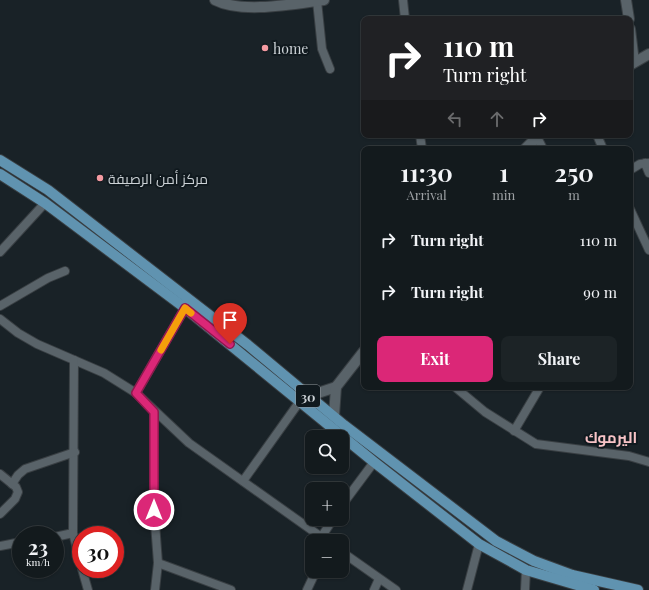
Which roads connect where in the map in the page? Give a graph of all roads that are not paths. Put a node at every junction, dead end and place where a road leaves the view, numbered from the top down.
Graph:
1 (215, 0) edge
2 (320, 0) edge
3 (403, 0) edge
4 (626, 0) edge
5 (259, 3) edge
6 (405, 16) edge
7 (629, 16) edge
8 (649, 54) edge
9 (633, 63) edge
10 (330, 69) dead end
11 (536, 138) edge
12 (528, 146) edge
13 (0, 160) edge
14 (647, 163) edge
15 (633, 169) edge
16 (649, 173) edge
17 (0, 174) edge
18 (45, 204) junction
19 (633, 215) edge
20 (89, 222) junction
21 (82, 231) junction
22 (649, 250) edge
23 (0, 252) edge
24 (65, 271) dead end
25 (0, 306) edge
26 (185, 308) junction
27 (0, 320) edge
28 (248, 345) junction
29 (242, 354) junction
30 (361, 355) edge
31 (74, 360) junction
32 (336, 387) junction
33 (459, 390) edge
34 (538, 390) edge
35 (136, 393) junction
36 (304, 399) junction
37 (154, 412) junction
38 (334, 416) junction
39 (514, 431) junction
40 (74, 452) junction
41 (374, 462) junction
42 (649, 462) edge
43 (0, 474) edge
44 (242, 481) junction
45 (12, 484) junction
46 (349, 496) edge
47 (0, 514) edge
48 (73, 526) edge
49 (318, 534) edge
50 (12, 544) edge
51 (479, 544) junction
52 (0, 546) edge
53 (349, 557) edge
54 (158, 563) junction
55 (526, 570) junction
56 (85, 578) edge
57 (313, 578) edge
58 (379, 579) junction
59 (88, 590) edge
60 (155, 590) edge
61 (231, 590) edge
62 (307, 590) edge
63 (374, 590) edge
64 (396, 590) edge
65 (467, 590) edge
66 (525, 590) edge
67 (594, 590) edge
68 (638, 590) edge

1 - 5 street
2 - 5 street
2 - 10 street
3 - 6 street
4 - 7 street
8 - 9 street
11 - 12 street
13 - 20 main road, 30
14 - 15 street
14 - 16 street
17 - 18 main road, 30
18 - 21 main road, 30
18 - 23 street
19 - 22 street
20 - 21 main road
20 - 28 main road, 30
21 - 26 main road, 30
24 - 25 street
26 - 29 main road, 30
26 - 35 street
27 - 31 street
28 - 29 main road
28 - 36 main road, 30
29 - 36 main road, 30
30 - 32 street
31 - 35 street
31 - 40 street
32 - 36 street
32 - 38 street
33 - 39 street
34 - 39 street
35 - 37 street
36 - 38 main road, 30
36 - 41 main road, 30
36 - 44 street
37 - 44 street
37 - 54 street
38 - 68 main road, 30
39 - 42 street
40 - 45 street
40 - 48 street
41 - 46 street
41 - 51 main road, 30
43 - 45 street
44 - 49 street
45 - 47 street
50 - 52 street
51 - 55 main road, 30
51 - 65 street
53 - 58 street
54 - 60 street
54 - 61 street
55 - 66 street
55 - 67 main road, 30
56 - 59 street
57 - 62 street
58 - 63 street
58 - 64 street

